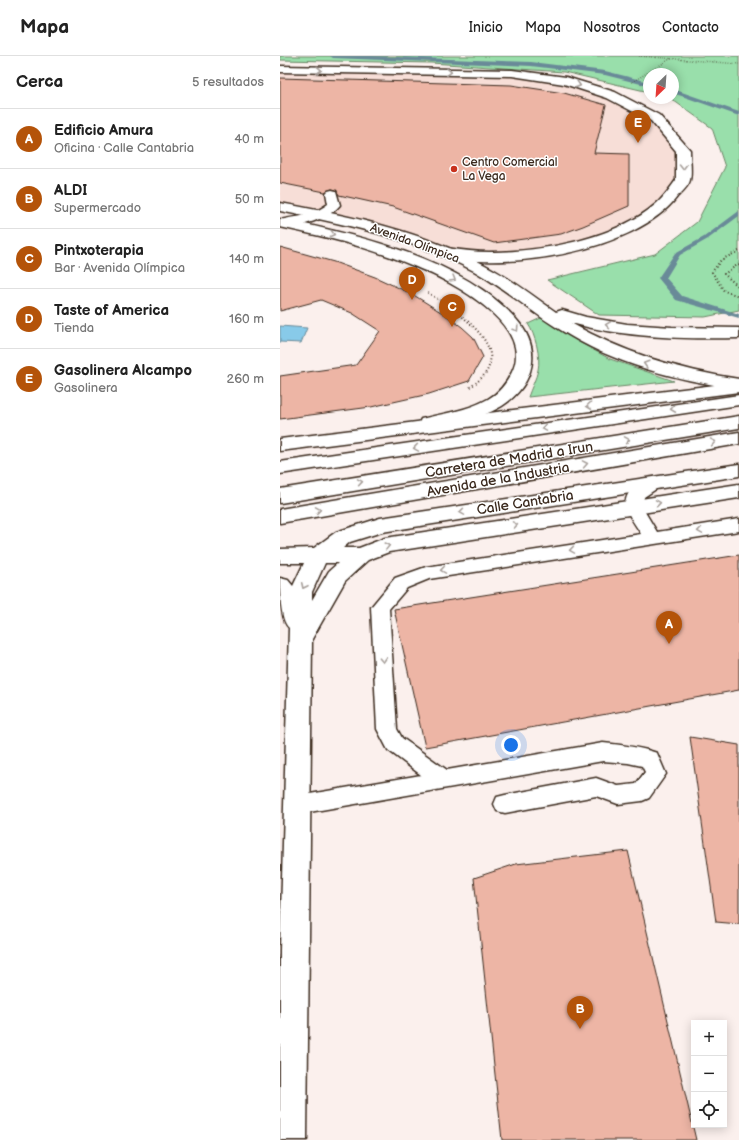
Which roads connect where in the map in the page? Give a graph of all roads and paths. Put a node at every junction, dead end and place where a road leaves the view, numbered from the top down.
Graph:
1 (639, 56) edge
2 (672, 58) junction
3 (739, 64) edge
4 (280, 69) edge
5 (627, 86) dead end
6 (332, 193) dead end
7 (280, 207) edge
8 (321, 215) junction
9 (282, 223) edge
10 (739, 251) edge
11 (446, 253) junction
12 (739, 264) edge
13 (739, 287) edge
14 (425, 292) dead end
15 (739, 296) edge
16 (538, 306) junction
17 (739, 333) edge
18 (739, 384) edge
19 (739, 387) edge
20 (464, 390) dead end
21 (739, 400) edge
22 (739, 422) edge
23 (394, 430) junction
24 (739, 438) edge
25 (280, 446) edge
26 (280, 468) edge
27 (739, 470) edge
28 (653, 483) junction
29 (739, 490) edge
30 (280, 496) edge
31 (634, 507) junction
32 (280, 516) edge
33 (739, 525) edge
34 (652, 538) junction
35 (361, 555) junction
36 (280, 556) edge
37 (318, 556) junction
38 (280, 586) edge
39 (300, 638) junction
40 (444, 780) junction
41 (298, 804) junction
42 (505, 804) dead end
43 (291, 1140) edge

1 - 2 path
2 - 3 path
2 - 5 path
4 -> 11 main road
6 - 8 lane
7 - 8 main road, Avenida Olímpica
8 - 9 lane
8 - 11 main road, Avenida Olímpica
9 -> 23 main road, Avenida Olímpica
10 - 15 path
11 - 16 main road, Avenida Olímpica
12 - 13 path
14 - 20 path
17 -> 16 main road
18 -> 16 main road
19 -> 23 main road
21 -> 26 main road, Carretera de Madrid a Irun
30 -> 22 main road, Carretera de Madrid a Irun
23 - 25 main road
32 -> 24 main road, Avenida de la Industria
27 - 28 main road, Calle Cantabria
28 - 31 lane
28 -> 37 main road, Calle Cantabria
31 -> 29 main road, Calle Cantabria
31 - 34 lane
35 -> 31 main road, Calle Cantabria
33 -> 34 lane
34 -> 40 lane
35 - 37 main road, Calle Cantabria
35 - 39 main road
36 - 37 main road, Calle Cantabria
37 -> 39 main road, Calle Cantabria
38 - 39 main road
39 - 41 main road, Calle Cantabria
40 - 41 lane
40 - 42 lane
41 - 43 main road, Calle Cantabria

